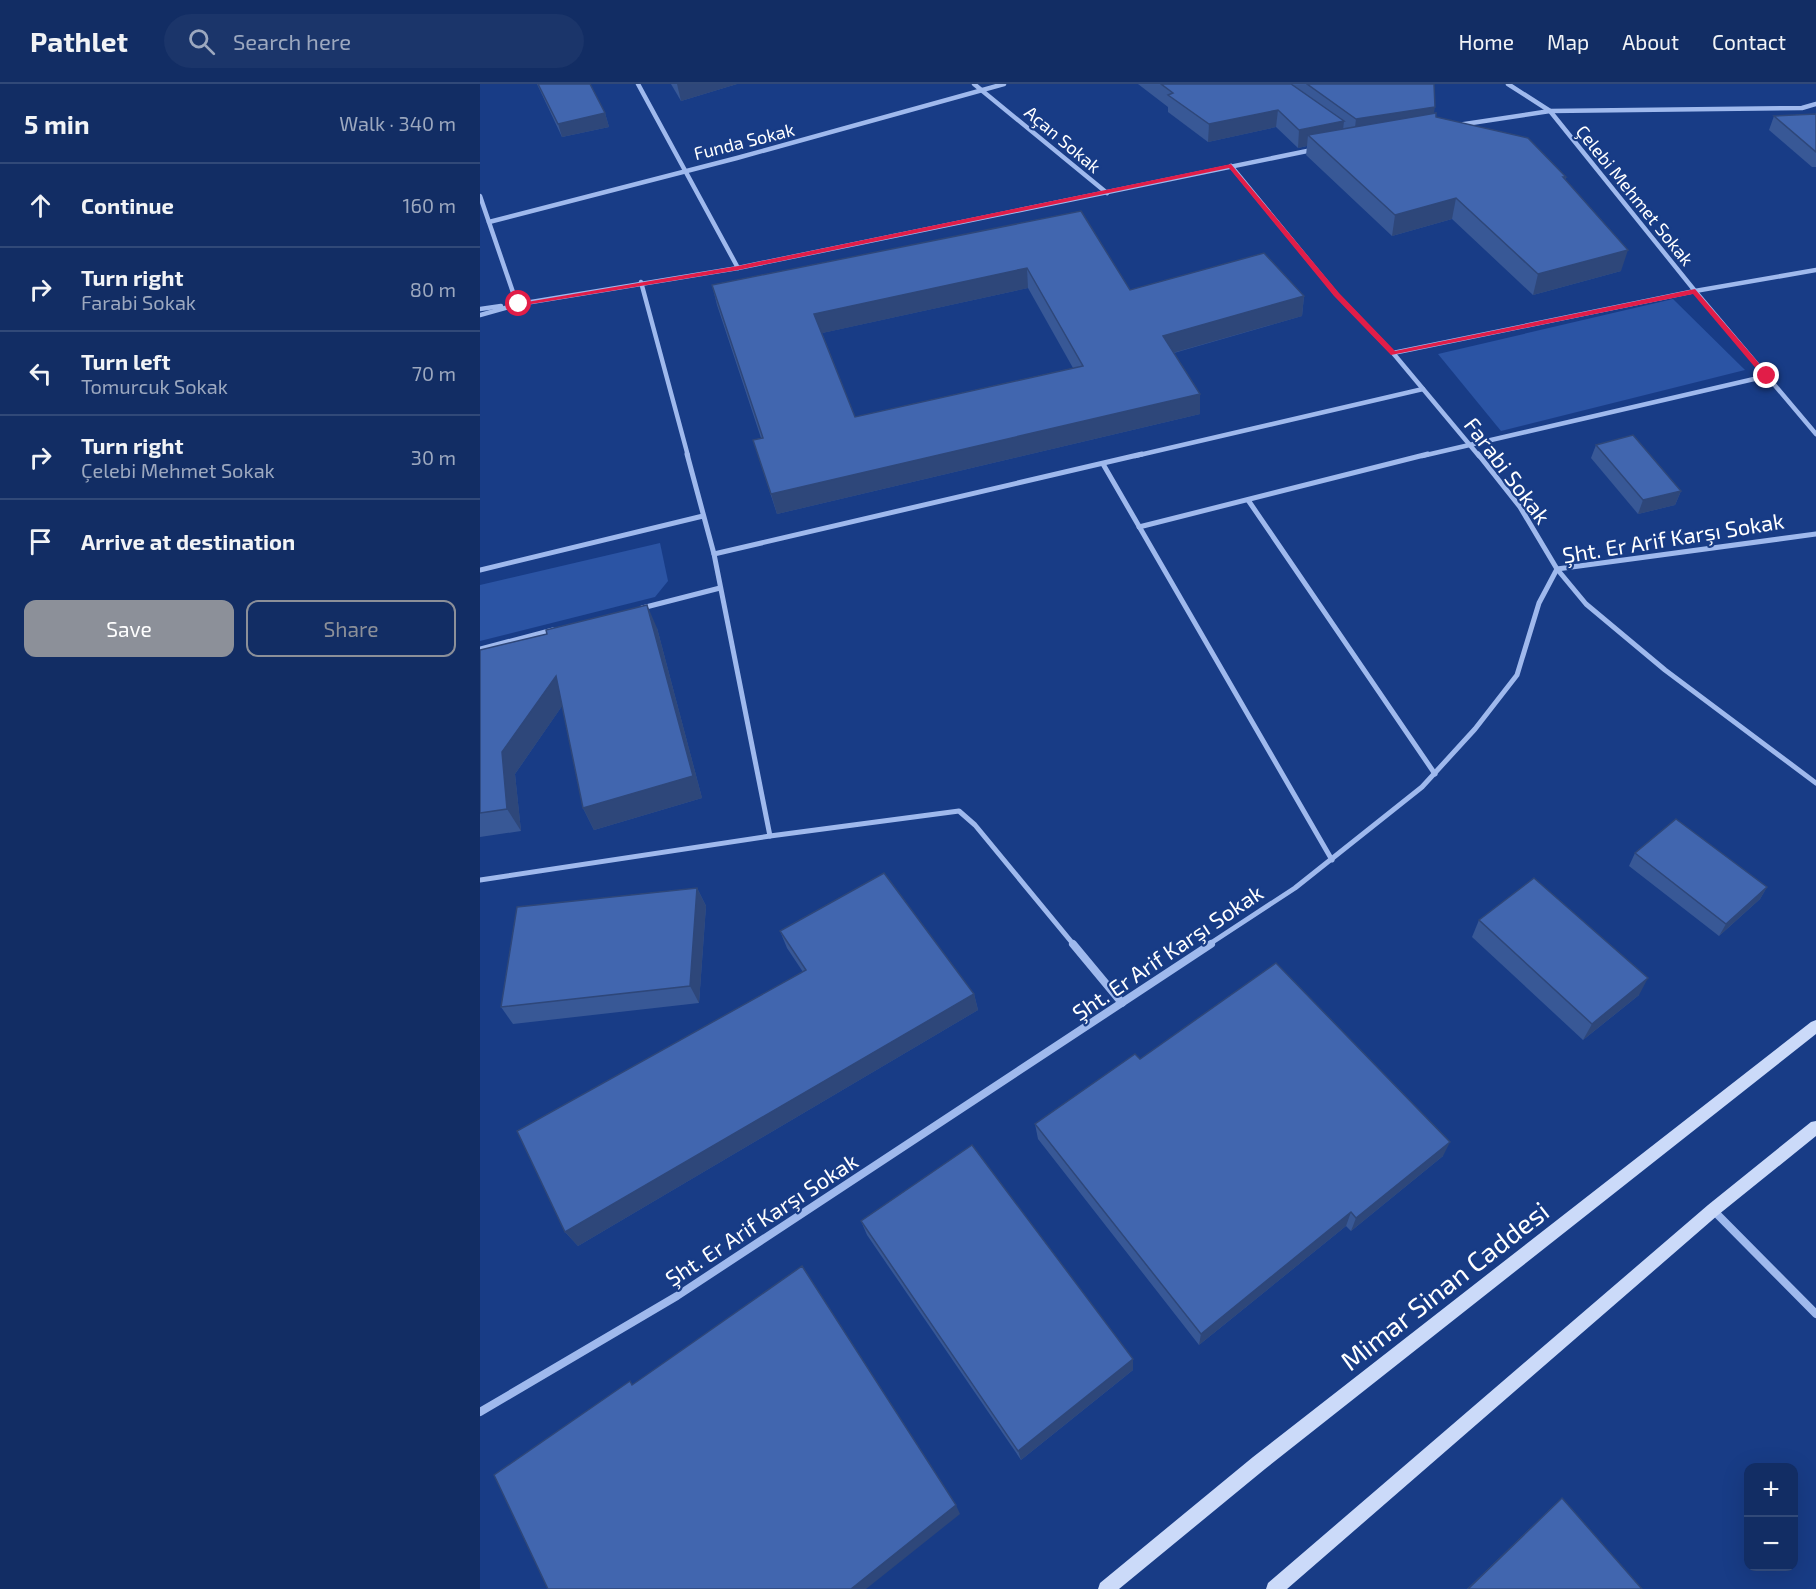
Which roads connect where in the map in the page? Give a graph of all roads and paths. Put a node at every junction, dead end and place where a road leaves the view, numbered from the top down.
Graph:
1 (638, 84) edge
2 (974, 84) edge
3 (1004, 84) edge
4 (1508, 84) edge
5 (984, 90) junction
6 (1816, 104) edge
7 (1802, 108) junction
8 (1816, 110) edge
9 (1550, 111) junction
10 (1457, 125) edge
11 (1320, 148) edge
12 (1231, 166) junction
13 (684, 170) junction
14 (1107, 194) junction
15 (480, 196) edge
16 (489, 222) junction
17 (738, 268) junction
18 (1816, 270) edge
19 (641, 282) junction
20 (1695, 291) junction
21 (519, 304) junction
22 (480, 309) edge
23 (480, 315) edge
24 (1393, 353) junction
25 (1767, 376) junction
26 (1423, 389) junction
27 (1816, 434) edge
28 (1470, 444) junction
29 (1103, 464) junction
30 (1248, 500) junction
31 (703, 516) junction
32 (1140, 527) junction
33 (1816, 534) edge
34 (714, 554) junction
35 (1557, 569) junction
36 (480, 570) edge
37 (720, 588) junction
38 (640, 609) edge
39 (560, 629) edge
40 (480, 649) edge
41 (1435, 774) junction
42 (1816, 783) edge
43 (770, 836) junction
44 (1332, 860) junction
45 (480, 880) edge
46 (1122, 1004) junction
47 (1816, 1026) edge
48 (1816, 1127) edge
49 (1713, 1210) junction
50 (1816, 1314) edge
51 (480, 1412) edge
52 (1106, 1589) edge
53 (1274, 1589) edge

1 - 13 street
2 - 5 street, Açan Sokak
3 - 5 street, Funda Sokak
4 - 9 street, Çelebi Mehmet Sokak
5 - 13 street, Funda Sokak
5 - 14 street, Açan Sokak
6 - 7 street
7 - 8 street
7 - 9 street
9 - 10 street
9 - 20 street, Çelebi Mehmet Sokak
11 - 12 street
12 - 14 street
12 - 24 street, Farabi Sokak
13 - 16 street, Funda Sokak
13 - 17 street
14 - 17 street
15 - 16 street
16 - 21 street
17 - 19 street
18 - 20 street
19 - 21 street
19 - 31 street
20 - 24 street
20 - 25 street, Çelebi Mehmet Sokak
21 - 22 street
21 - 23 street
24 - 26 street, Farabi Sokak
25 - 27 street, Çelebi Mehmet Sokak
25 - 28 street
26 - 28 street, Farabi Sokak
26 - 29 street
28 - 30 street
28 - 35 street, Farabi Sokak
29 - 32 street
29 - 34 street
30 - 32 street
30 - 41 street
31 - 34 street
31 - 36 street
32 - 44 street
33 - 35 street, Şht. Er Arif Karşı Sokak
34 - 37 street
35 - 41 street, Şht. Er Arif Karşı Sokak
35 - 42 street, Farabi Sokak
37 - 38 street
37 - 43 street
39 - 40 street
41 - 44 street, Şht. Er Arif Karşı Sokak
43 - 45 street
43 - 46 street
44 - 46 street, Şht. Er Arif Karşı Sokak
46 - 51 street, Şht. Er Arif Karşı Sokak
47 - 52 main road, Mimar Sinan Caddesi
48 - 49 main road
49 - 50 street
49 - 53 main road

